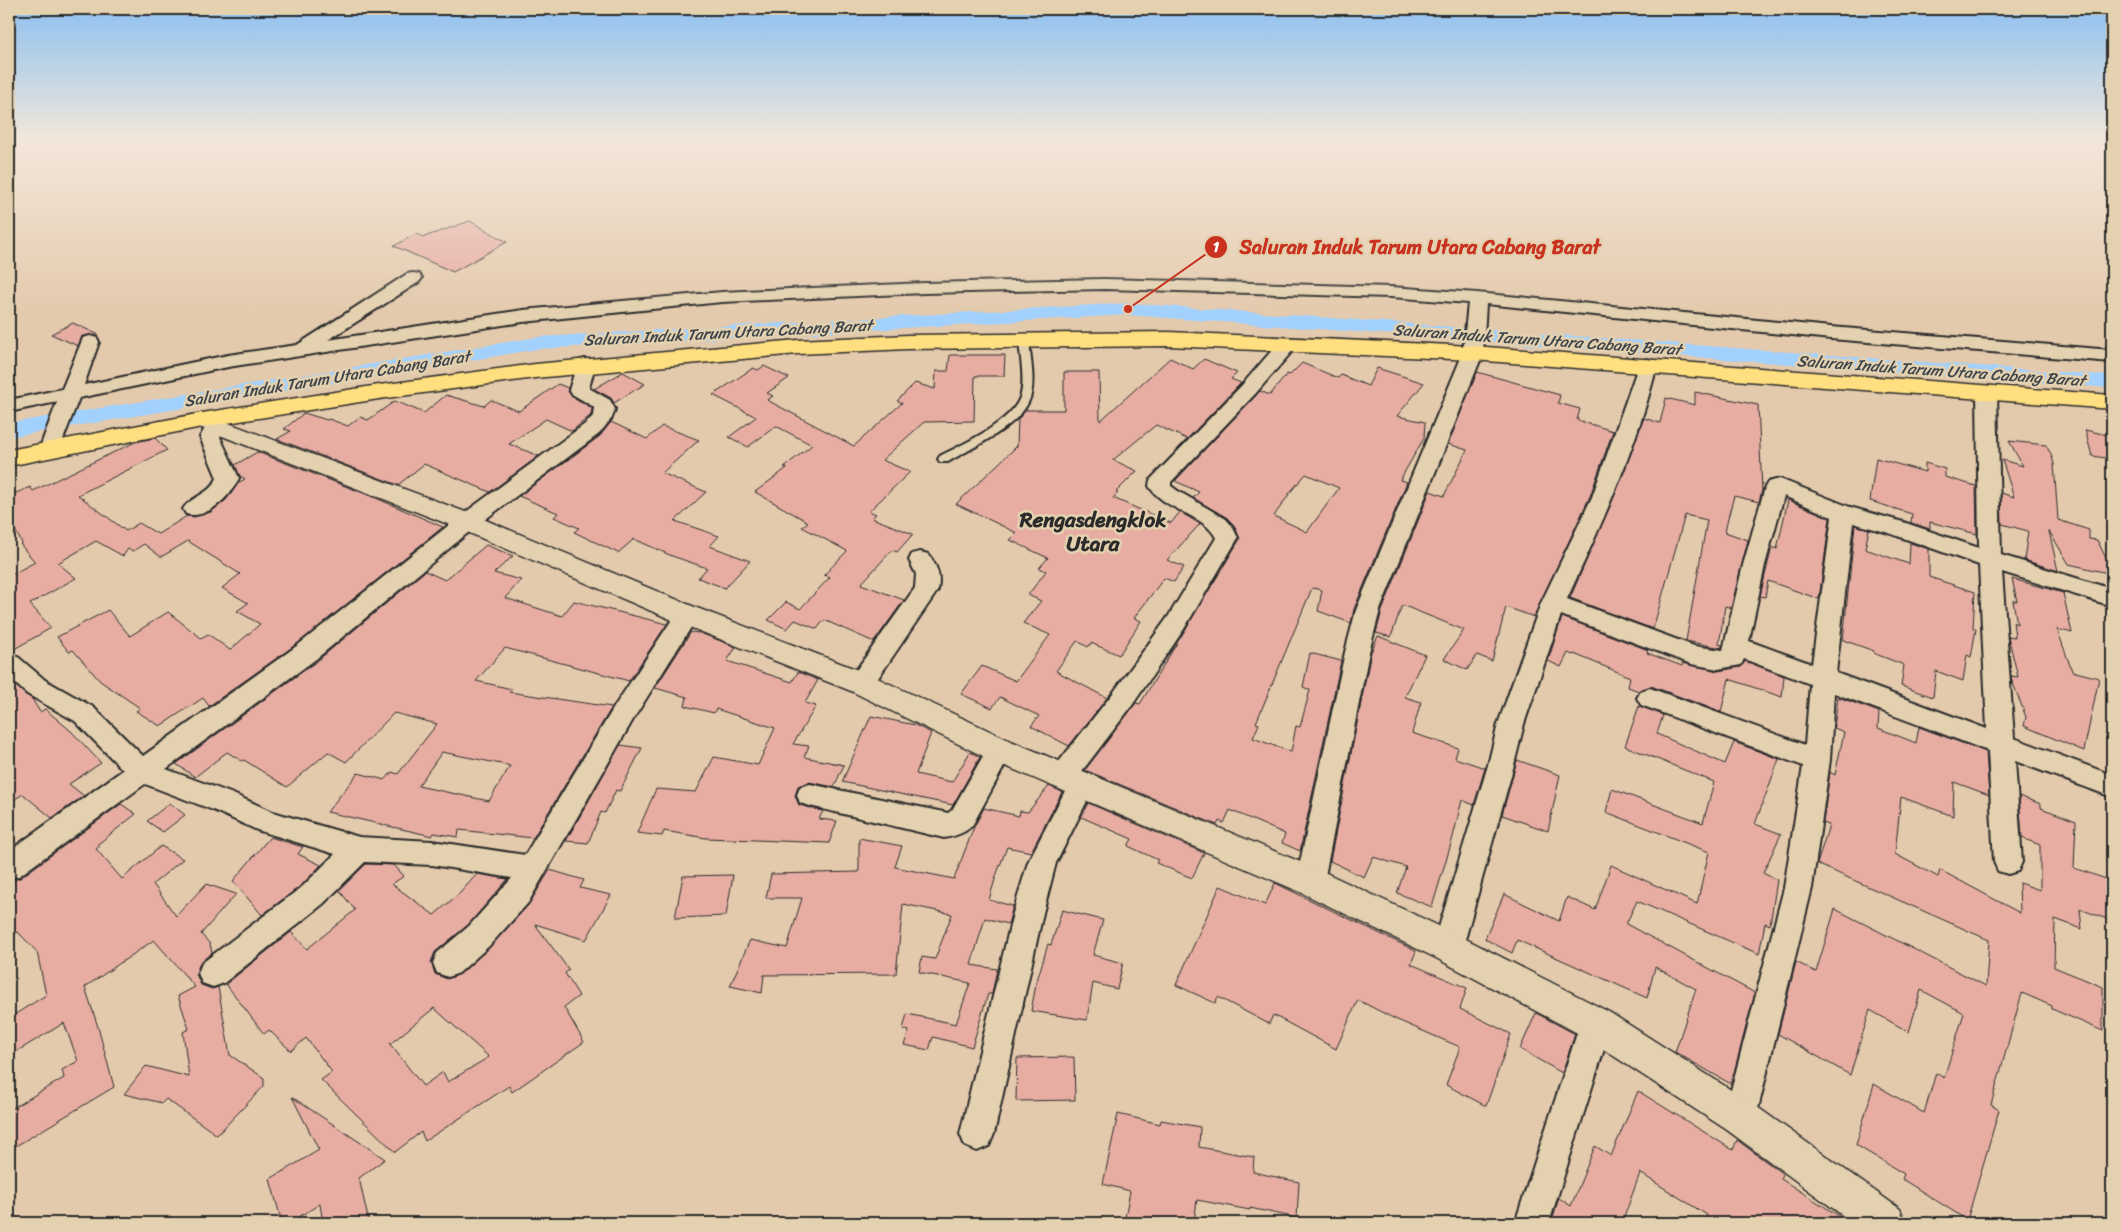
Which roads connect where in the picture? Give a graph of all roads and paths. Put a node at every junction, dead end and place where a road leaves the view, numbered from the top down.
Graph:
1 (413, 278) dead end
2 (1476, 302) junction
3 (1024, 340) junction
4 (90, 342) dead end
5 (1287, 345) junction
6 (1474, 349) junction
7 (300, 350) junction
8 (2112, 356) edge
9 (1646, 365) junction
10 (585, 366) junction
11 (1987, 392) junction
12 (68, 397) junction
13 (2112, 402) edge
14 (9, 406) edge
15 (209, 423) junction
16 (53, 440) junction
17 (9, 458) edge
18 (944, 459) dead end
19 (194, 509) dead end
20 (1843, 513) junction
21 (467, 522) junction
22 (920, 560) dead end
23 (1990, 560) junction
24 (2112, 598) edge
25 (1553, 603) junction
26 (686, 615) junction
27 (1736, 646) junction
28 (9, 664) edge
29 (1823, 678) junction
30 (861, 683) junction
31 (1650, 698) dead end
32 (2000, 745) junction
33 (1000, 750) junction
34 (1817, 760) junction
35 (142, 771) junction
36 (1072, 780) junction
37 (2112, 786) edge
38 (810, 795) dead end
39 (359, 849) junction
40 (2008, 862) dead end
41 (9, 867) edge
42 (532, 870) junction
43 (1310, 881) junction
44 (1448, 946) junction
45 (448, 963) dead end
46 (212, 973) dead end
47 (1596, 1024) junction
48 (1740, 1117) junction
49 (977, 1134) dead end
50 (1532, 1223) edge
51 (1886, 1223) edge

1 - 7 street
2 - 6 street
2 - 7 street
2 - 8 street
3 - 5 main road
3 - 10 main road
3 - 18 lane
4 - 12 street
5 - 6 main road
5 - 36 street
6 - 9 main road
6 - 43 street
7 - 12 street
9 - 11 main road
9 - 25 street
10 - 15 main road
10 - 21 street
11 - 13 main road
11 - 23 street
12 - 14 street
12 - 16 street
15 - 16 main road
15 - 19 street
15 - 21 street
16 - 17 main road
20 - 23 street
20 - 27 street
20 - 29 street
21 - 26 street
21 - 35 street
22 - 30 street
23 - 24 street
23 - 32 street
25 - 27 street
25 - 44 street
26 - 30 street
26 - 42 street
27 - 29 street
28 - 35 street
29 - 32 street
29 - 34 street
30 - 33 street
31 - 34 street
32 - 37 street
32 - 40 street
33 - 36 street
33 - 38 street
34 - 48 street
35 - 39 street
35 - 41 street
36 - 43 street
36 - 49 street
39 - 42 street
39 - 46 street
42 - 45 street
43 - 44 street
44 - 47 street
47 - 48 street
47 - 50 street
48 - 51 street

